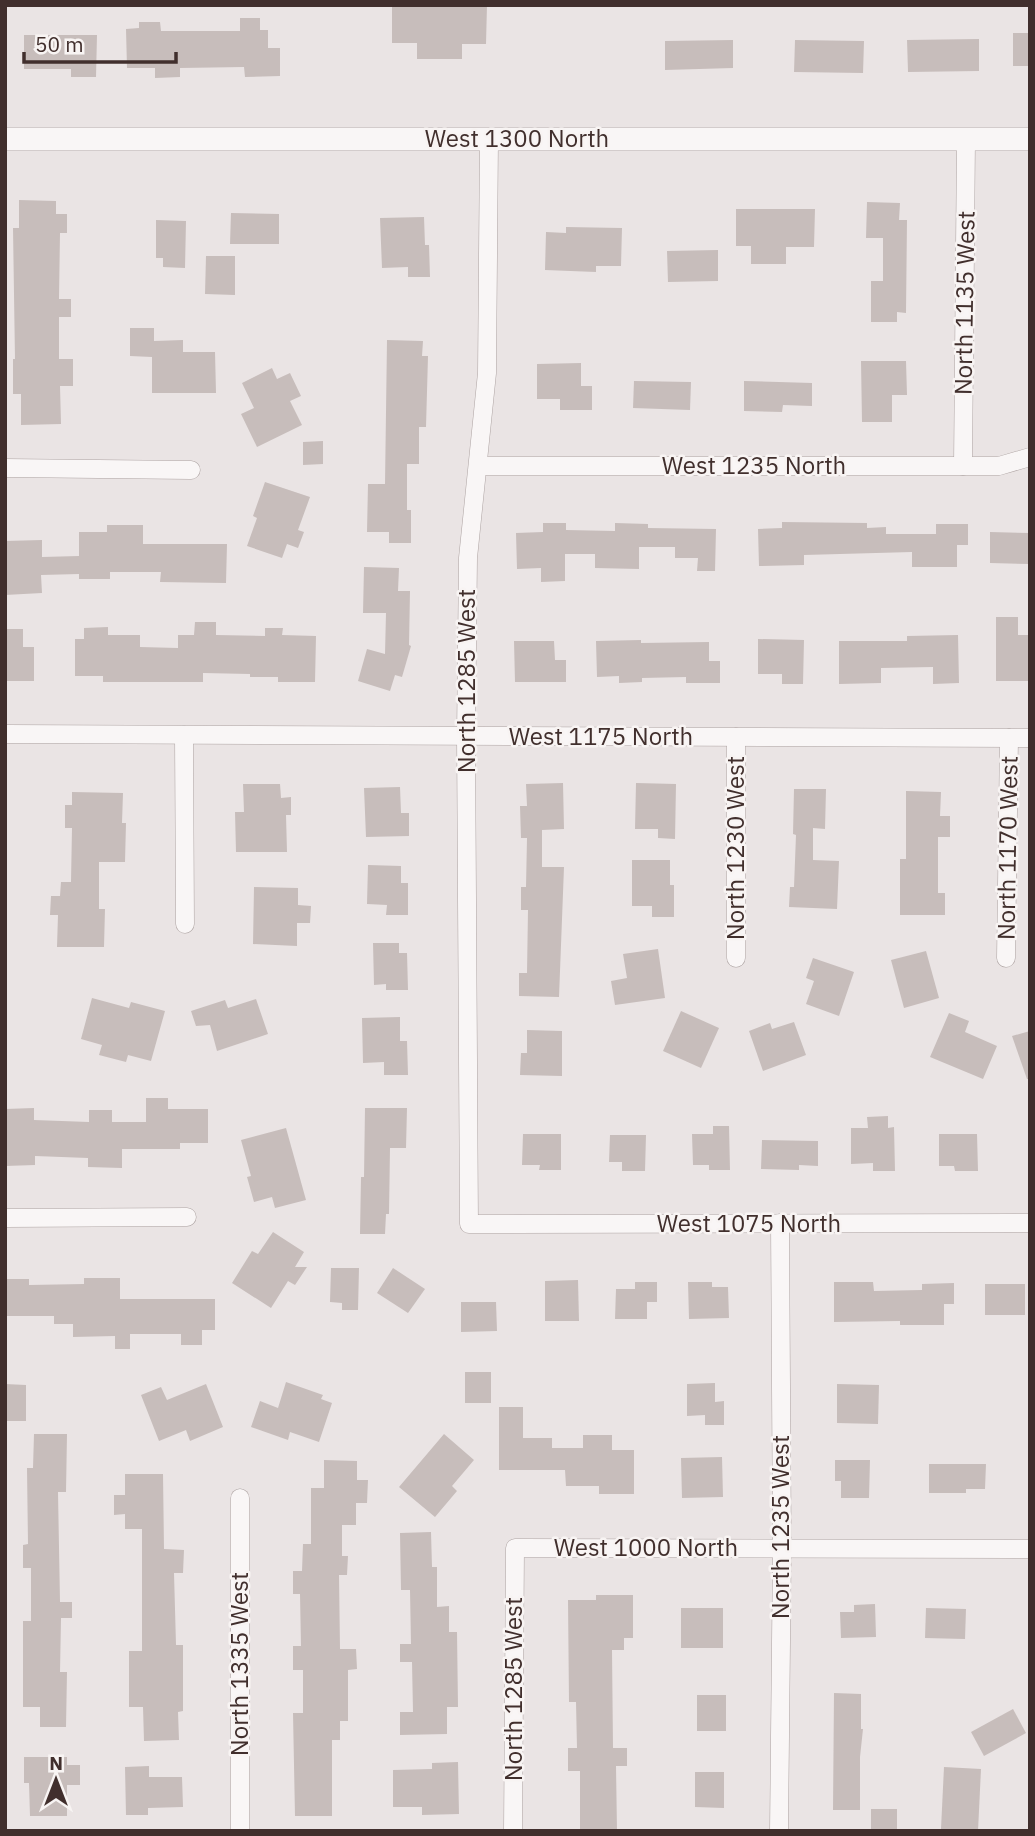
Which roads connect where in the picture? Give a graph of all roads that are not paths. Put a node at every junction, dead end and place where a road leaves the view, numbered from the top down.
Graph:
1 (5, 139) edge
2 (489, 139) junction
3 (966, 139) junction
4 (1030, 139) edge
5 (1030, 457) edge
6 (478, 466) junction
7 (963, 466) junction
8 (5, 468) edge
9 (191, 470) dead end
10 (5, 734) edge
11 (184, 735) junction
12 (466, 736) junction
13 (736, 737) junction
14 (1009, 738) junction
15 (1030, 738) edge
16 (185, 924) dead end
17 (736, 958) dead end
18 (1006, 958) dead end
19 (187, 1217) dead end
20 (5, 1218) edge
21 (780, 1223) junction
22 (1030, 1223) edge
23 (469, 1224) joint
24 (240, 1498) dead end
25 (515, 1548) joint
26 (782, 1548) junction
27 (1030, 1549) edge
28 (240, 1831) edge
29 (513, 1831) edge
30 (779, 1831) edge

1 - 2 street, West 1300 North
2 - 3 street, West 1300 North
2 - 6 street, North 1285 West
3 - 4 street, West 1300 North
3 - 7 street, North 1135 West
5 - 7 street, West 1235 North
6 - 7 street, West 1235 North
6 - 12 street, North 1285 West
8 - 9 street
10 - 11 street, West 1175 North
11 - 12 street, West 1175 North
11 - 16 street
12 - 13 street, West 1175 North
12 - 23 street, North 1285 West
13 - 14 street, West 1175 North
13 - 17 street, North 1230 West
14 - 15 street, West 1175 North
14 - 18 street, North 1170 West
19 - 20 street
21 - 22 street, West 1075 North
21 - 23 street, West 1075 North
21 - 26 street, North 1235 West
24 - 28 street, North 1335 West
25 - 26 street, West 1000 North
25 - 29 street, North 1285 West
26 - 27 street, West 1000 North
26 - 30 street, North 1235 West

